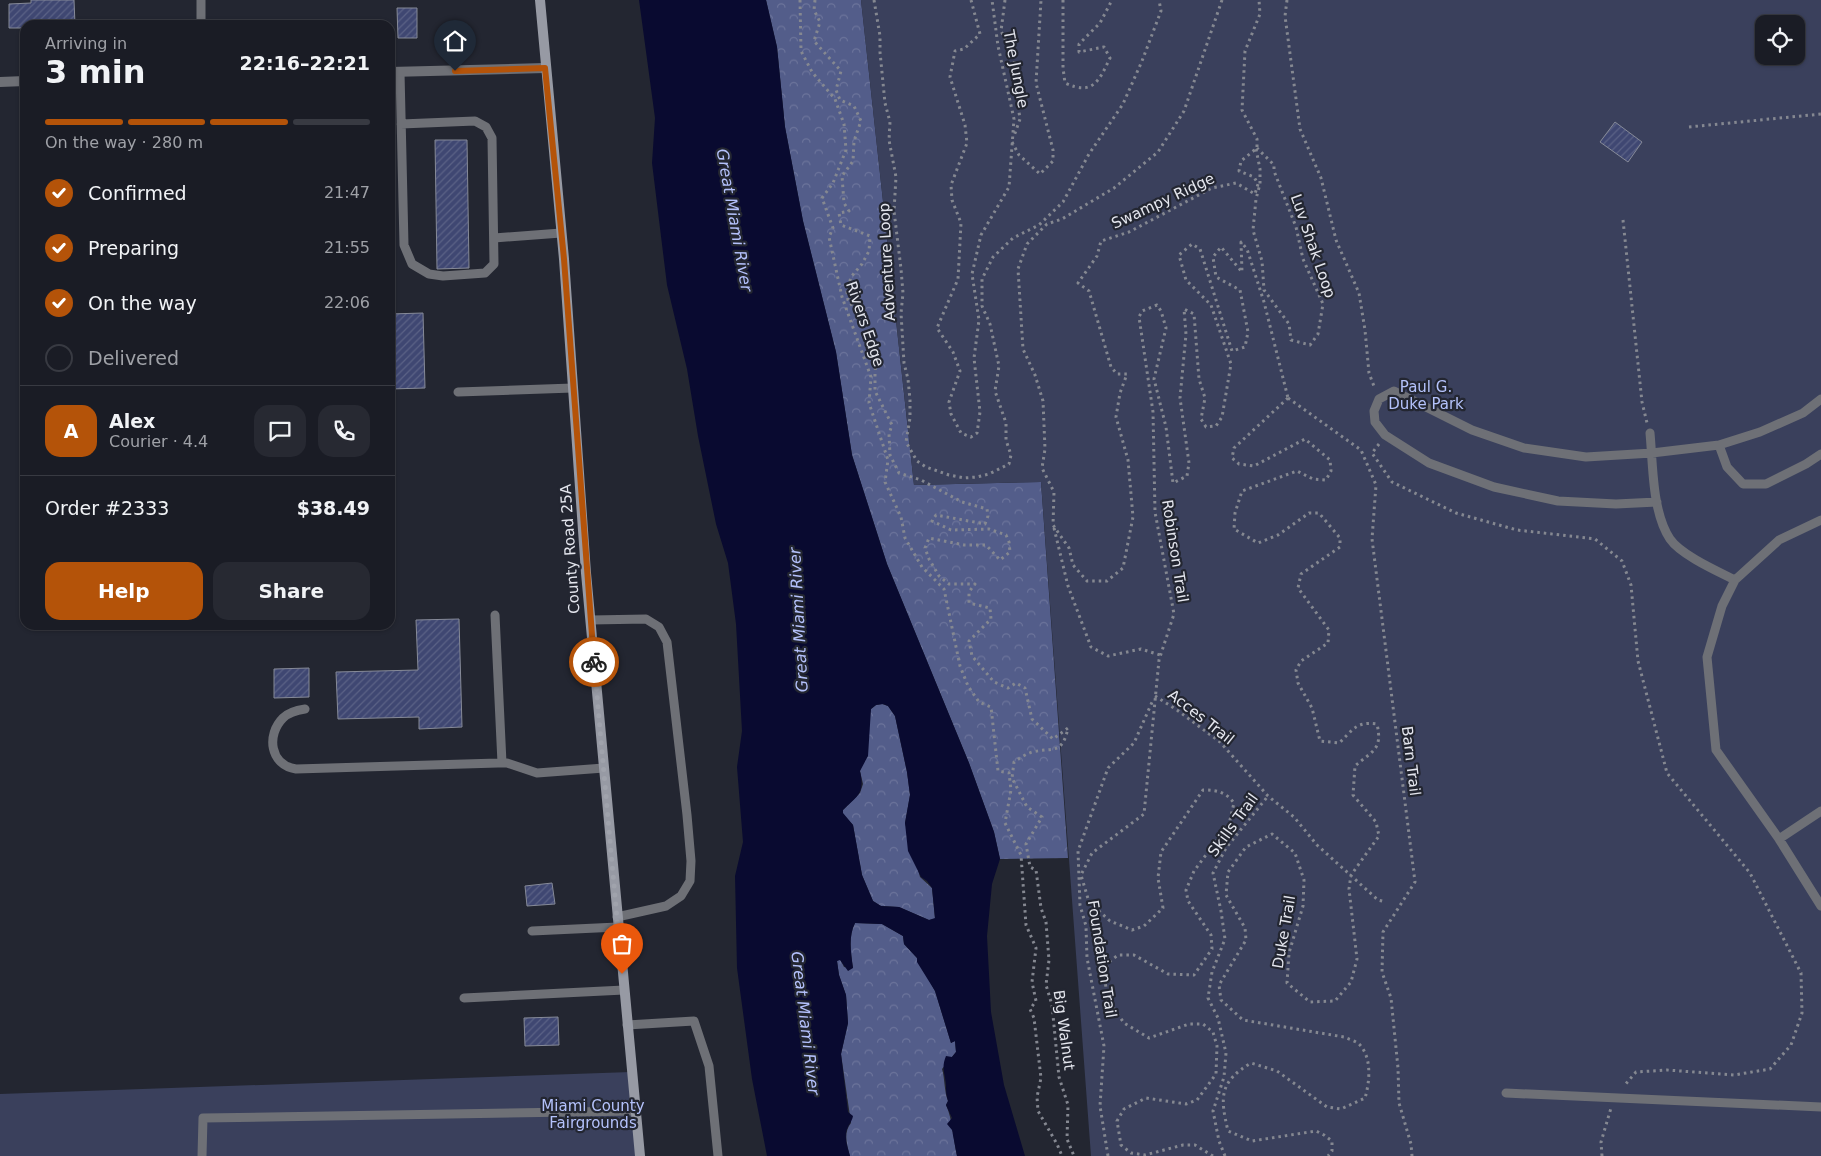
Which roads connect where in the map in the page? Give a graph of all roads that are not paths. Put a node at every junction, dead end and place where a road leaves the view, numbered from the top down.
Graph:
1 (201, 0) edge
2 (540, 0) edge
3 (201, 20) edge
4 (545, 68) junction
5 (395, 72) edge
6 (20, 81) edge
7 (0, 82) edge
8 (401, 124) junction
9 (561, 233) junction
10 (494, 238) junction
11 (573, 388) junction
12 (458, 392) dead end
13 (1821, 399) edge
14 (1650, 433) road end
15 (1719, 446) junction
16 (1652, 453) junction
17 (1821, 454) edge
18 (1657, 502) junction
19 (1821, 520) edge
20 (1735, 580) junction
21 (495, 616) dead end
22 (591, 620) junction
23 (305, 709) dead end
24 (502, 763) junction
25 (604, 768) junction
26 (1821, 812) edge
27 (1779, 838) junction
28 (1821, 906) edge
29 (618, 922) junction
30 (532, 931) dead end
31 (624, 990) junction
32 (464, 998) dead end
33 (627, 1025) junction
34 (1506, 1093) dead end
35 (1821, 1107) edge
36 (635, 1111) junction
37 (202, 1156) edge
38 (640, 1156) edge
39 (718, 1156) edge

1 - 3 lane
2 - 4 main road, County Road 25A
4 - 5 street
4 - 9 main road, County Road 25A
5 - 8 lane
6 - 7 street
8 - 10 lane
8 - 10 lane
9 - 10 lane
9 - 11 main road, County Road 25A
11 - 12 lane
11 - 22 main road, County Road 25A
13 - 15 lane
14 - 16 lane
15 - 16 lane
15 - 17 lane
16 - 18 lane
16 - 18 lane
18 - 20 lane
19 - 20 lane
20 - 27 lane
21 - 24 lane
22 - 25 main road, County Road 25A
22 - 29 lane
23 - 24 lane
24 - 25 lane
25 - 29 main road, County Road 25A
26 - 27 lane
27 - 28 lane
29 - 30 lane
29 - 31 main road, County Road 25A
31 - 32 lane
31 - 33 main road, County Road 25A
33 - 36 main road, County Road 25A
33 - 39 lane
34 - 35 lane
36 - 37 lane
36 - 38 main road, County Road 25A

